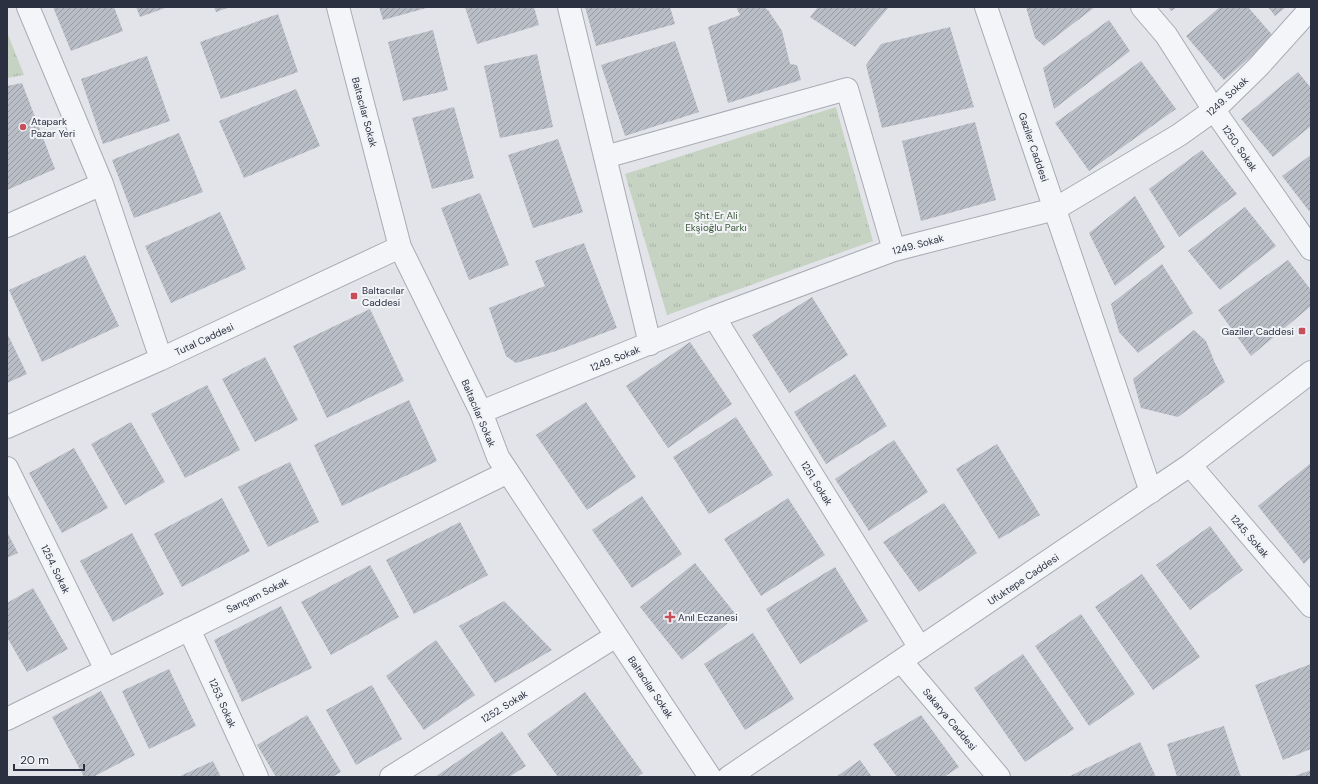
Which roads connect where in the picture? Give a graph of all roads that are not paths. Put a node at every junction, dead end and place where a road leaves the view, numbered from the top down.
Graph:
1 (28, 7) edge
2 (338, 7) edge
3 (569, 7) edge
4 (986, 7) edge
5 (1142, 7) edge
6 (1311, 8) edge
7 (1214, 110) junction
8 (605, 157) junction
9 (102, 184) junction
10 (1055, 210) junction
11 (7, 226) edge
12 (400, 246) junction
13 (894, 250) junction
14 (1311, 250) edge
15 (714, 317) junction
16 (650, 344) junction
17 (161, 359) junction
18 (1311, 372) edge
19 (481, 412) junction
20 (7, 427) edge
21 (1190, 466) junction
22 (7, 468) edge
23 (508, 472) junction
24 (1151, 492) junction
25 (1311, 606) edge
26 (190, 629) junction
27 (616, 636) junction
28 (920, 648) junction
29 (901, 661) junction
30 (106, 670) junction
31 (7, 719) edge
32 (257, 777) edge
33 (391, 777) edge
34 (710, 777) edge
35 (729, 777) edge
36 (999, 777) edge

1 - 9 street
2 - 12 street, Baltacılar Sokak
3 - 8 street
4 - 10 street, Gaziler Caddesi
5 - 7 street, 1250. Sokak
6 - 7 street, 1249. Sokak
7 - 10 street, 1249. Sokak
7 - 14 street, 1250. Sokak
8 - 13 street
8 - 16 street
9 - 11 street
9 - 17 street
10 - 13 street, 1249. Sokak
10 - 24 street, Gaziler Caddesi
12 - 17 street, Tutal Caddesi
12 - 19 street, Baltacılar Sokak
13 - 15 street, 1249. Sokak
15 - 16 street, 1249. Sokak
15 - 28 street, 1251. Sokak
16 - 19 street, 1249. Sokak
17 - 20 street, Tutal Caddesi
18 - 21 street, Ufuktepe Caddesi
19 - 23 street, Baltacılar Sokak
21 - 24 street, Ufuktepe Caddesi
21 - 25 street, 1245. Sokak
22 - 30 street, 1254. Sokak
23 - 26 street, Sarıçam Sokak
23 - 27 street, Baltacılar Sokak
24 - 28 street, Ufuktepe Caddesi
26 - 30 street, Sarıçam Sokak
26 - 32 street, 1253. Sokak
27 - 33 street, 1252. Sokak
27 - 34 street, Baltacılar Sokak
28 - 29 street, Ufuktepe Caddesi
29 - 35 street, Ufuktepe Caddesi
29 - 36 street, Sakarya Caddesi
30 - 31 street, Sarıçam Sokak

